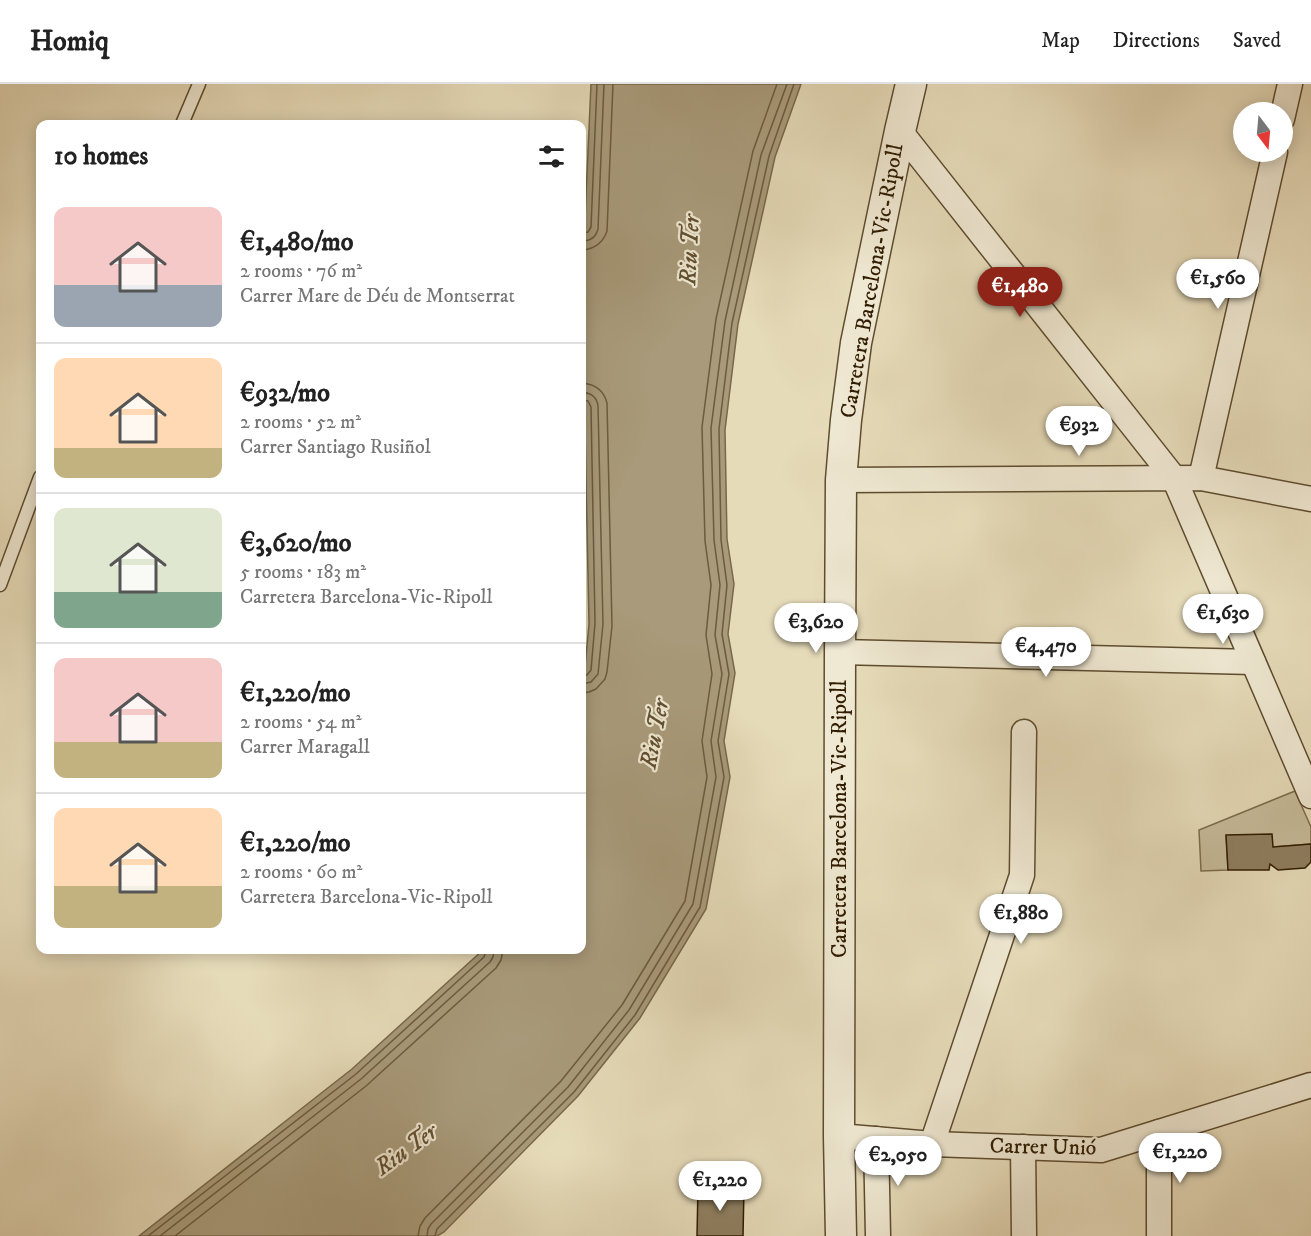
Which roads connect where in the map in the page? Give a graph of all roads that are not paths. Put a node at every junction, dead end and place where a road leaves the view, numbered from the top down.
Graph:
1 (199, 84) edge
2 (911, 84) edge
3 (1290, 84) edge
4 (1286, 102) edge
5 (184, 120) edge
6 (900, 131) junction
7 (1273, 162) edge
8 (1174, 478) junction
9 (1202, 478) junction
10 (841, 480) junction
11 (36, 488) edge
12 (1311, 499) edge
13 (0, 585) edge
14 (840, 652) junction
15 (1253, 662) junction
16 (1024, 732) dead end
17 (1311, 796) edge
18 (1311, 1085) edge
19 (1159, 1132) junction
20 (839, 1136) junction
21 (876, 1139) junction
22 (932, 1144) junction
23 (1023, 1147) junction
24 (840, 1236) edge
25 (878, 1236) edge
26 (1024, 1236) edge
27 (1159, 1236) edge

1 - 5 lane
2 - 6 street, Carretera Barcelona-Vic-Ripoll
3 - 4 street
6 - 8 street
6 - 10 street, Carretera Barcelona-Vic-Ripoll
7 - 9 street
8 - 9 street
8 - 10 street
8 - 15 street
9 - 12 street
10 - 14 street, Carretera Barcelona-Vic-Ripoll
11 - 13 lane
14 - 15 street
14 - 20 street, Carretera Barcelona-Vic-Ripoll
15 - 17 street
16 - 22 street
18 - 19 street, Carrer Unió
19 - 23 street, Carrer Unió
19 - 27 street
20 - 21 street, Carrer Unió
20 - 24 street, Carretera Barcelona-Vic-Ripoll
21 - 22 street, Carrer Unió
21 - 25 street
22 - 23 street, Carrer Unió
23 - 26 street

